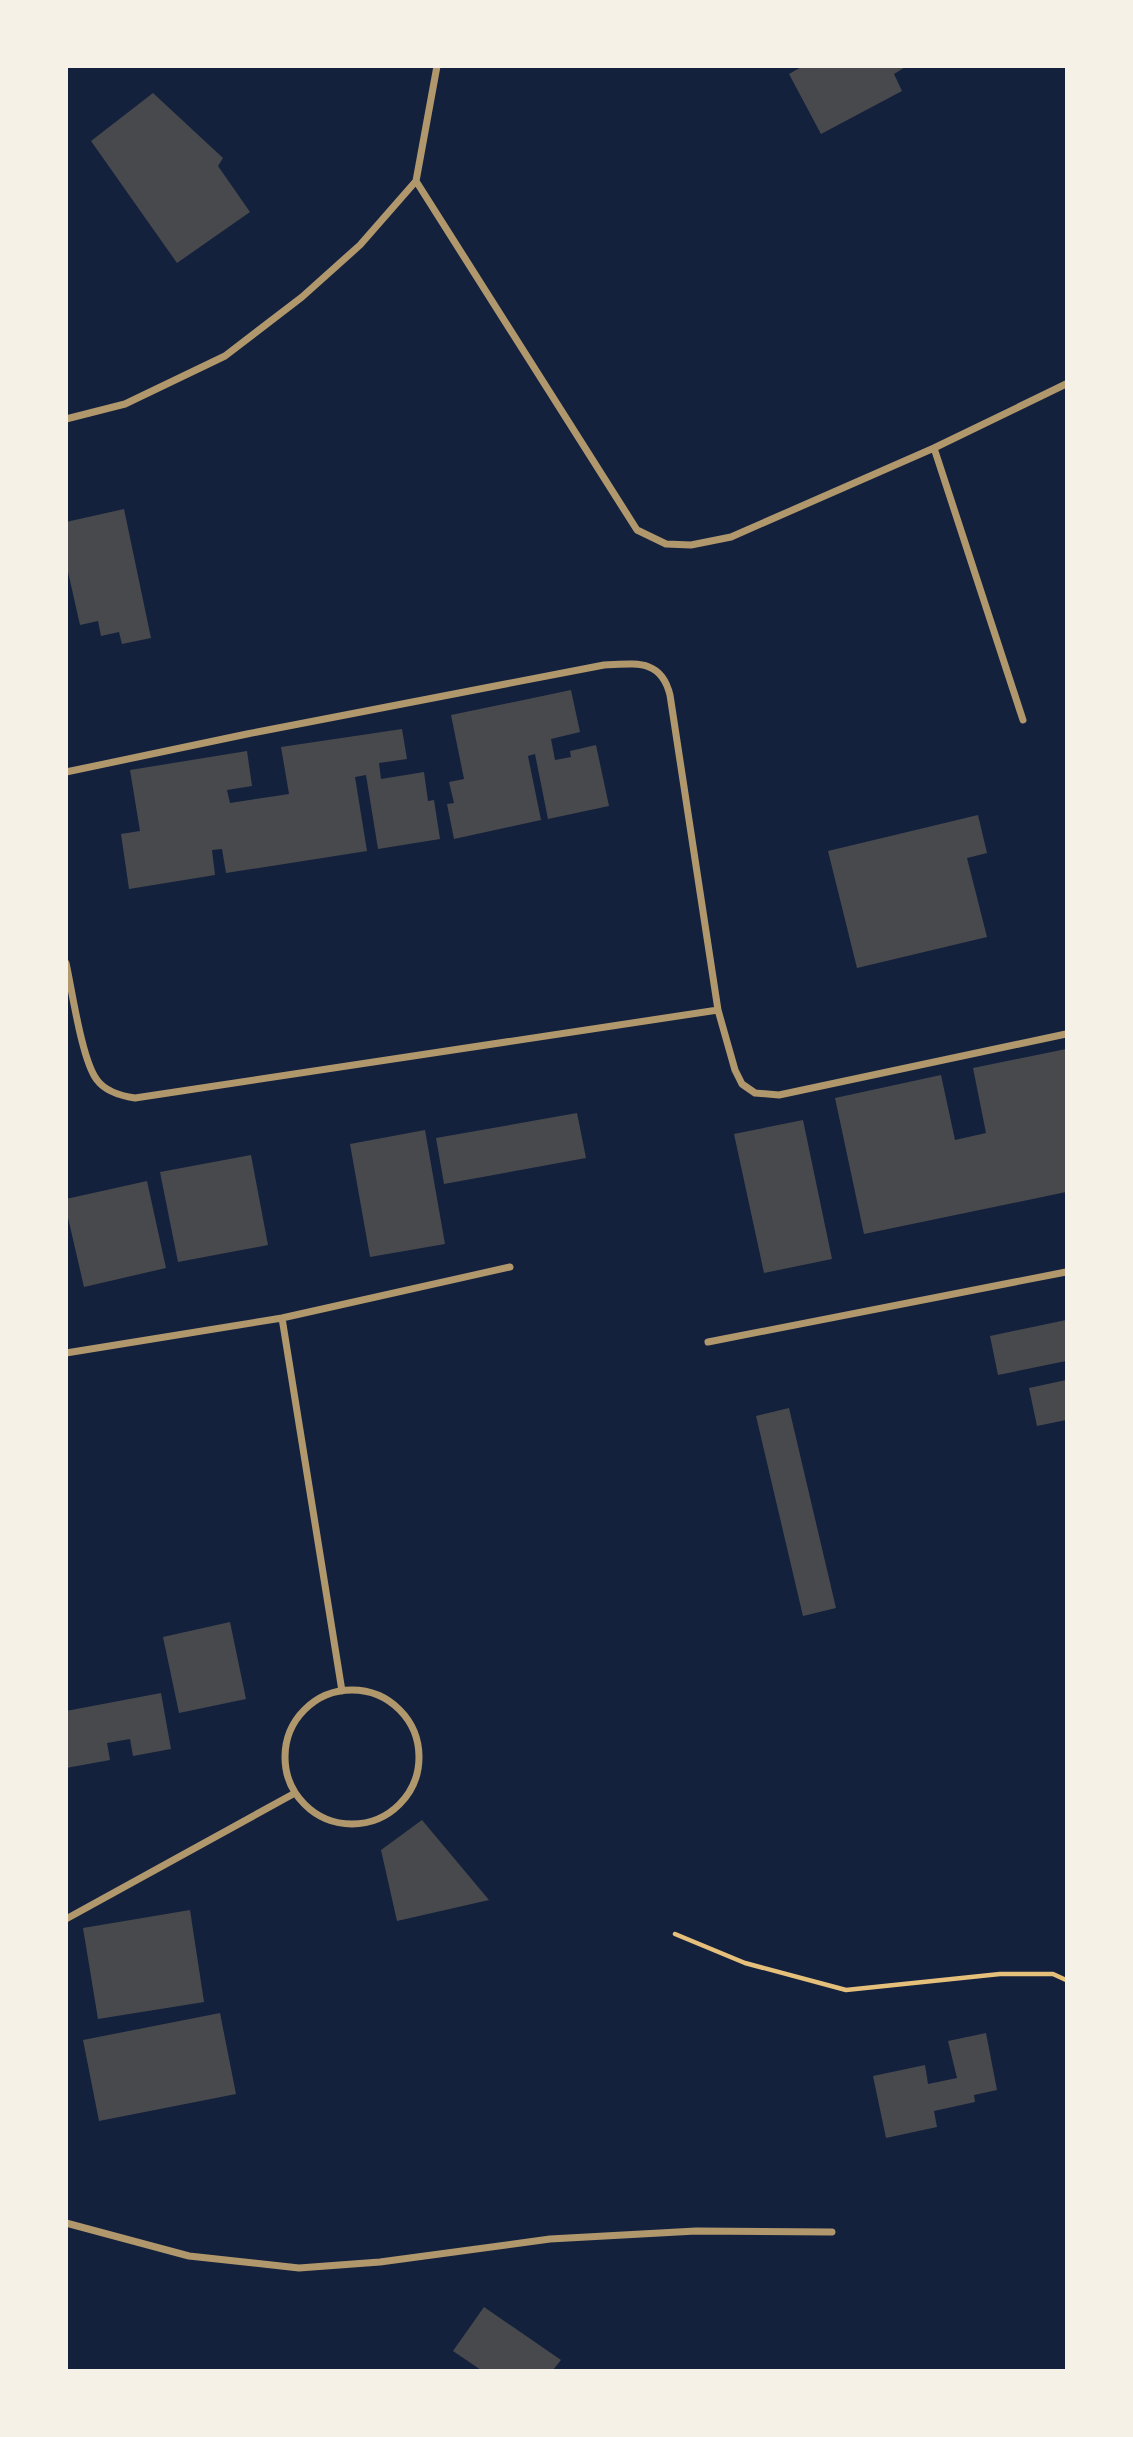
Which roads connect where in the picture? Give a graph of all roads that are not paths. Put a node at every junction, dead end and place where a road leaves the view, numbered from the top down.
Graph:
1 (437, 66) edge
2 (416, 181) junction
3 (1066, 384) edge
4 (66, 419) edge
5 (934, 448) junction
6 (1023, 720) dead end
7 (66, 772) edge
8 (66, 963) edge
9 (718, 1010) junction
10 (1066, 1034) edge
11 (510, 1267) dead end
12 (1066, 1272) edge
13 (282, 1318) junction
14 (708, 1342) dead end
15 (66, 1353) edge
16 (342, 1691) junction
17 (295, 1793) junction
18 (66, 1919) edge
19 (66, 2224) edge
20 (832, 2232) dead end

1 - 2 street
2 - 4 street
2 - 5 street
3 - 5 street
5 - 6 street
7 - 9 street
8 - 9 street
9 - 10 street
11 - 13 street
12 - 14 street
13 - 15 street
13 - 16 street
16 - 17 street
16 - 17 street
17 - 18 street
19 - 20 street

